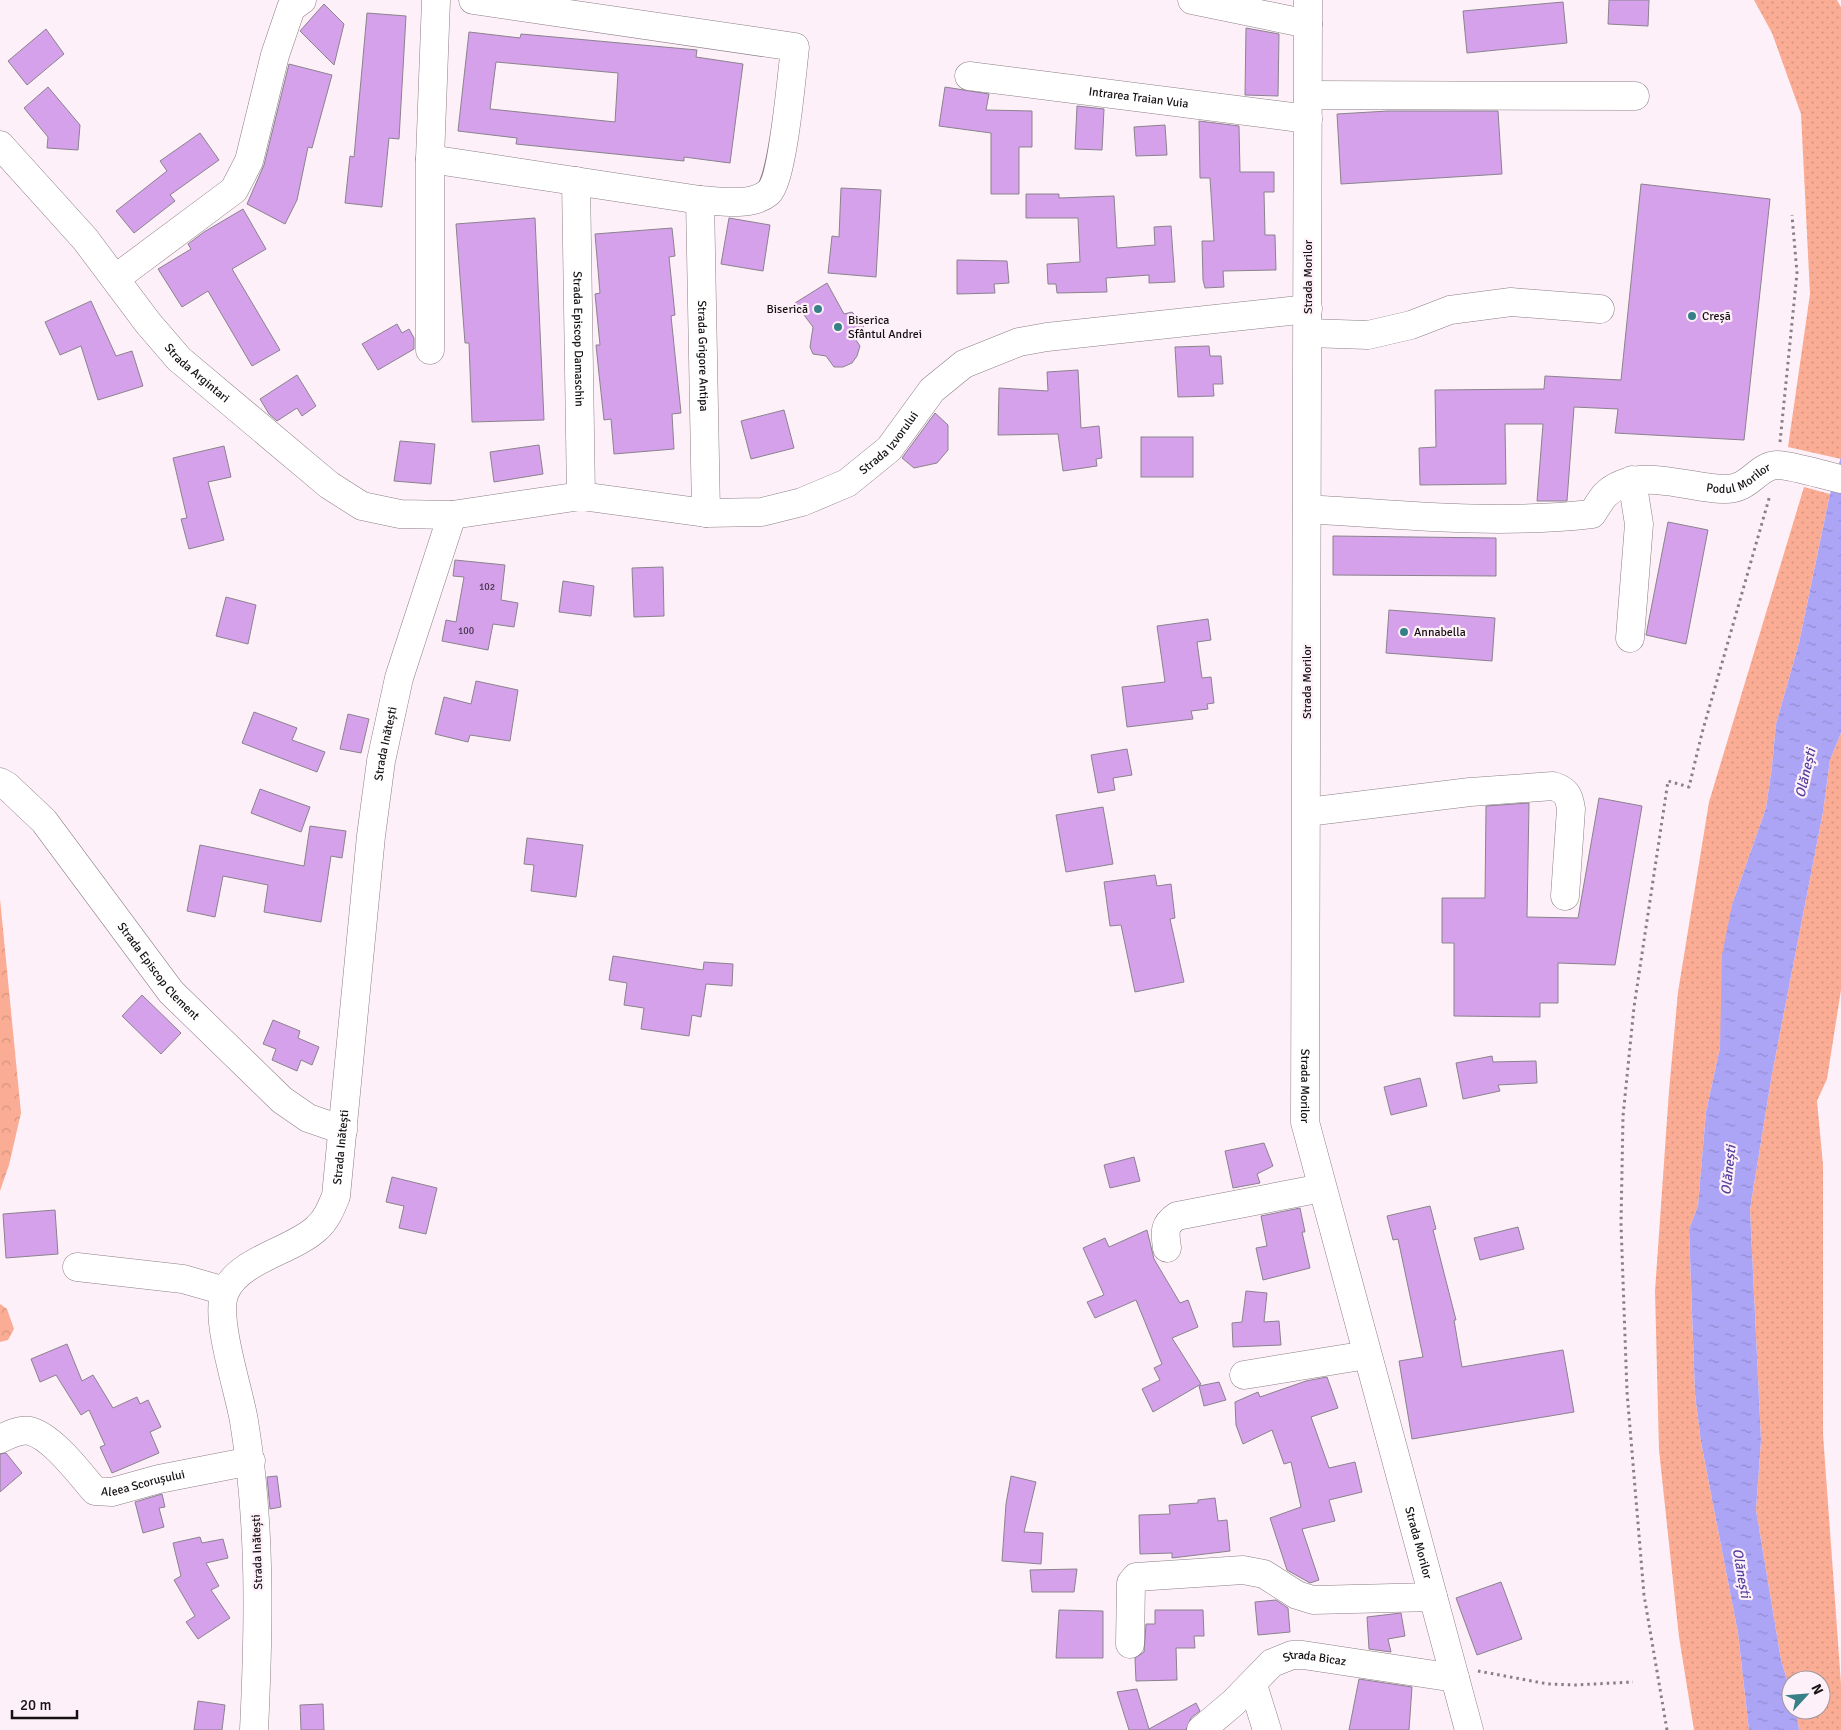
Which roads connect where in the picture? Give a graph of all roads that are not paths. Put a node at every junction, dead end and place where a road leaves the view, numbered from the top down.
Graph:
1 (302, 0) edge
2 (436, 0) edge
3 (473, 0) edge
4 (1192, 0) edge
5 (1308, 12) edge
6 (969, 76) dead end
7 (1635, 96) dead end
8 (1308, 107) junction
9 (0, 145) edge
10 (430, 159) junction
11 (576, 180) junction
12 (700, 200) junction
13 (116, 278) junction
14 (1600, 309) dead end
15 (1308, 321) junction
16 (430, 350) dead end
17 (1841, 479) edge
18 (1632, 480) junction
19 (581, 496) junction
20 (1307, 509) junction
21 (706, 513) junction
22 (452, 515) junction
23 (1630, 638) dead end
24 (0, 782) edge
25 (1306, 812) junction
26 (1565, 896) dead end
27 (343, 1130) junction
28 (1322, 1188) junction
29 (1167, 1248) dead end
30 (77, 1267) dead end
31 (226, 1291) junction
32 (1367, 1355) junction
33 (1244, 1375) dead end
34 (0, 1439) edge
35 (251, 1461) junction
36 (1433, 1597) junction
37 (1130, 1644) dead end
38 (1453, 1672) junction
39 (1253, 1685) junction
40 (254, 1730) edge
41 (1201, 1730) edge
42 (1266, 1730) edge
43 (1469, 1730) edge

1 - 13 street
2 - 10 street
3 - 12 street
4 - 5 street
5 - 8 street, Strada Morilor
6 - 8 street, Intrarea Traian Vuia
7 - 8 street, Intrarea Traian Vuia
8 - 15 street, Strada Morilor
9 - 13 street, Strada Argintari
10 - 11 street
10 - 16 street
11 - 12 street
11 - 19 street, Strada Episcop Damaschin
12 - 21 street, Strada Grigore Antipa
13 - 22 street, Strada Argintari
14 - 15 street, Strada Izvorului
15 - 20 street, Strada Morilor
15 - 21 street, Strada Izvorului
17 - 18 street, Podul Morilor
18 - 20 street
18 - 23 street
19 - 21 street, Strada Izvorului
19 - 22 street, Strada Izvorului
20 - 25 street, Strada Morilor
22 - 27 street, Strada Inătești
24 - 27 street, Strada Episcop Clement
25 - 26 street
25 - 28 street, Strada Morilor
27 - 31 street, Strada Inătești
28 - 29 street
28 - 32 street, Strada Morilor
30 - 31 street
31 - 35 street, Strada Inătești
32 - 33 street
32 - 36 street, Strada Morilor
34 - 35 street, Aleea Scorușului
35 - 40 street, Strada Inătești
36 - 37 street
36 - 38 street, Strada Morilor
38 - 39 street, Strada Bicaz
38 - 43 street, Strada Morilor
39 - 41 street, Strada Bicaz
39 - 42 street

